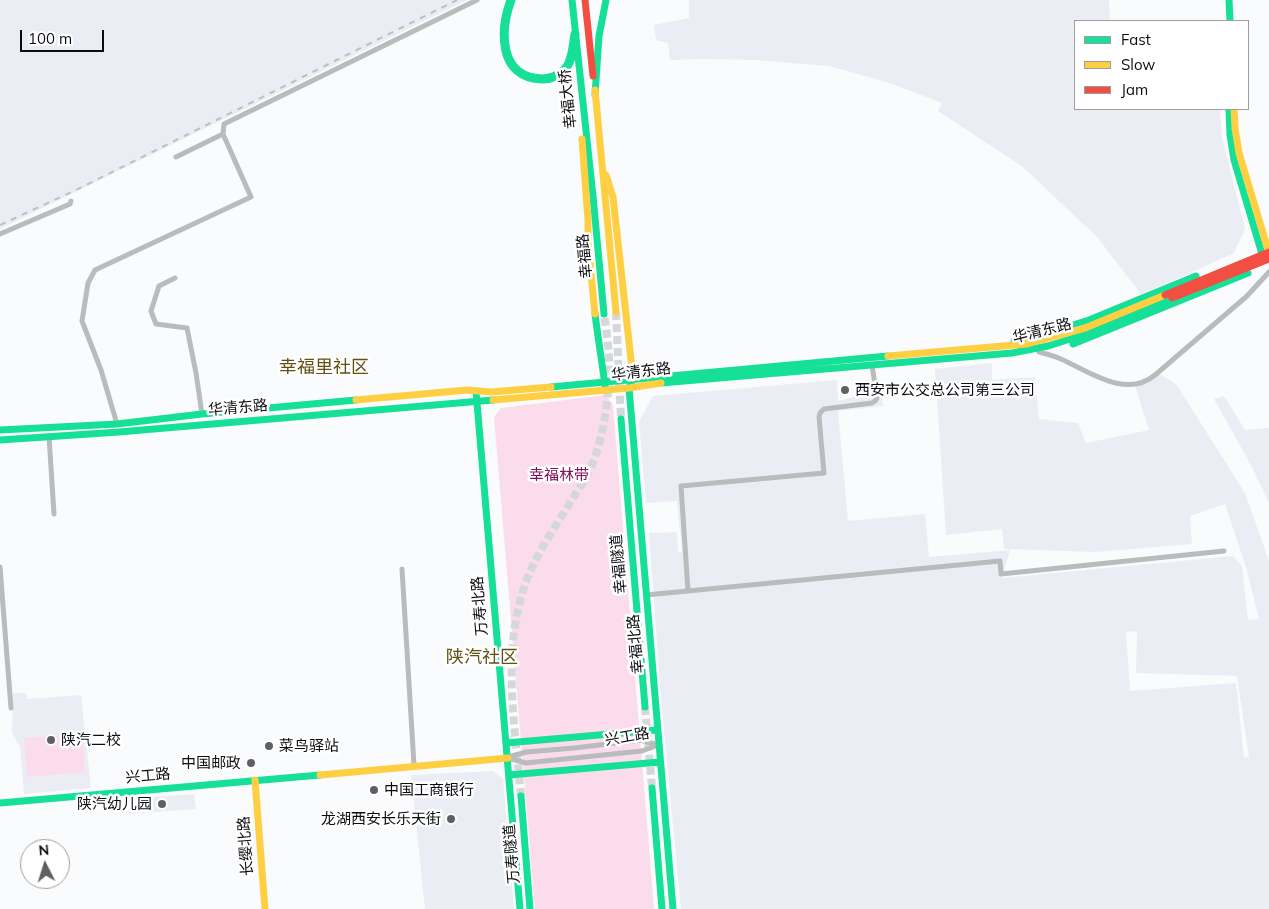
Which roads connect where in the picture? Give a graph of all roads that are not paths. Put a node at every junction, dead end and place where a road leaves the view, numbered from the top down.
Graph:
1 (477, 0) edge
2 (511, 0) edge
3 (572, 0) edge
4 (586, 0) edge
5 (606, 0) edge
6 (1224, 0) edge
7 (1229, 0) edge
8 (1225, 20) edge
9 (1230, 20) edge
10 (575, 34) junction
11 (595, 94) junction
12 (583, 106) junction
13 (1228, 110) edge
14 (1234, 110) edge
15 (223, 134) junction
16 (176, 157) dead end
17 (593, 196) joint
18 (609, 196) junction
19 (71, 201) dead end
20 (0, 234) edge
21 (1268, 255) edge
22 (1269, 272) edge
23 (175, 278) dead end
24 (616, 312) tunnel mouth
25 (604, 314) tunnel mouth
26 (1039, 352) junction
27 (962, 358) junction
28 (872, 365) junction
29 (633, 378) junction
30 (605, 386) junction
31 (629, 388) junction
32 (476, 391) junction
33 (477, 401) junction
34 (202, 414) junction
35 (621, 418) tunnel mouth
36 (117, 424) junction
37 (0, 430) edge
38 (49, 436) junction
39 (0, 440) edge
40 (54, 514) dead end
41 (1224, 551) dead end
42 (0, 567) edge
43 (402, 569) dead end
44 (688, 590) junction
45 (646, 595) junction
46 (645, 707) tunnel mouth
47 (11, 708) dead end
48 (657, 730) junction
49 (506, 743) junction
50 (658, 745) junction
51 (508, 758) junction
52 (660, 762) junction
53 (414, 765) junction
54 (509, 775) junction
55 (255, 780) junction
56 (652, 788) tunnel mouth
57 (521, 796) tunnel mouth
58 (0, 803) edge
59 (265, 909) edge
60 (520, 909) edge
61 (530, 909) edge
62 (662, 909) edge
63 (672, 909) edge

1 - 15 street
2 - 10 main road, bridge
3 - 10 main road, 幸福大桥
4 - 11 main road, 幸福大桥
5 - 11 main road
6 - 8 main road
7 - 9 main road
10 - 12 main road, 幸福大桥, bridge
11 - 18 main road, 幸福大桥
12 - 17 main road, 幸福大桥
12 - 30 main road
13 - 21 main road
14 - 21 main road
15 - 16 street
15 - 36 street
17 - 25 main road, 幸福路
18 - 24 main road, 幸福路
18 - 29 main road
19 - 20 street
21 - 26 main road
21 - 27 main road, 华清东路
21 - 29 main road, 华清东路
22 - 26 street
23 - 34 street
26 - 27 main road
27 - 28 main road, 华清东路
28 - 31 main road, 华清东路
28 - 44 street
29 - 30 main road, 华清东路
29 - 31 main road, 幸福北路
30 - 31 main road, 华清东路
30 - 32 main road, 华清东路
30 - 33 main road, 华清东路
31 - 45 main road, 幸福北路
32 - 33 main road, 万寿北路
32 - 34 main road, 华清东路
33 - 38 main road, 华清东路
33 - 49 main road, 万寿北路
34 - 36 main road, 华清东路
35 - 46 main road, 幸福隧道
36 - 37 main road, 华清东路
38 - 39 main road, 华清东路
38 - 40 street
41 - 44 street
42 - 47 street
43 - 53 street
44 - 45 street
45 - 48 main road, 幸福北路
48 - 49 main road
48 - 50 main road, 幸福北路
49 - 51 main road, 万寿北路
50 - 51 street, 兴工路
50 - 51 street, 兴工路
50 - 52 main road, 幸福北路
51 - 53 main road, 兴工路
51 - 54 main road, 万寿北路
52 - 54 main road
52 - 63 main road, 幸福北路
53 - 55 main road, 兴工路
54 - 60 main road, 万寿北路
55 - 58 main road, 兴工路
55 - 59 main road, 长缨北路
56 - 62 main road
57 - 61 main road, 万寿隧道

